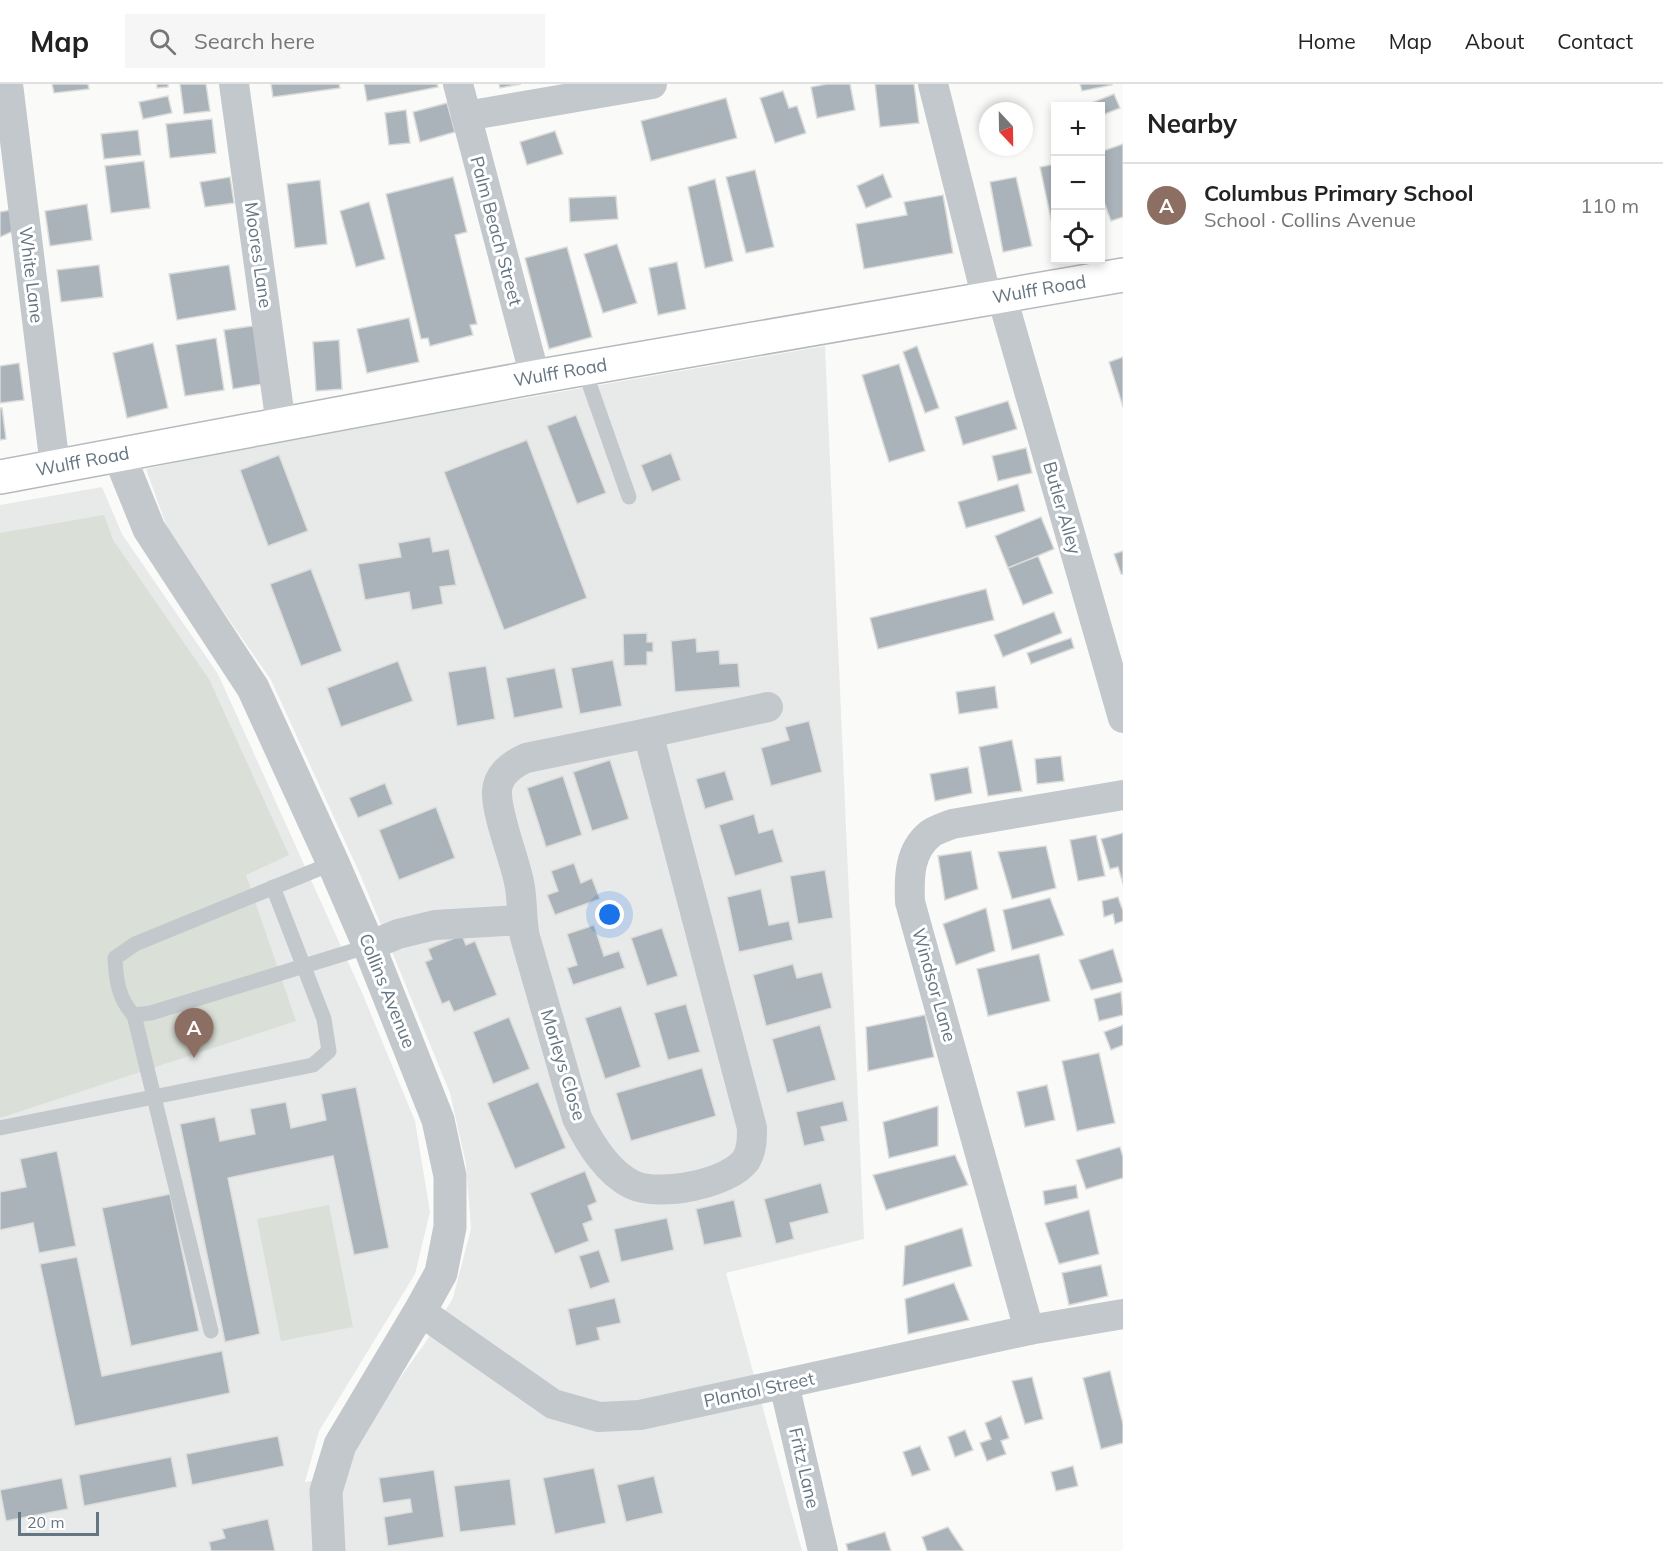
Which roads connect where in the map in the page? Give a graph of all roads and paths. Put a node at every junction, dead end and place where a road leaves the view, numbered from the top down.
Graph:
1 (8, 84) edge
2 (234, 84) edge
3 (458, 84) edge
4 (652, 84) edge
5 (933, 84) edge
6 (466, 116) junction
7 (1123, 275) edge
8 (994, 298) junction
9 (584, 369) junction
10 (535, 377) junction
11 (282, 425) junction
12 (119, 455) junction
13 (55, 466) junction
14 (0, 477) edge
15 (629, 497) dead end
16 (768, 707) dead end
17 (1123, 718) edge
18 (648, 733) junction
19 (1123, 795) edge
20 (333, 863) junction
21 (273, 887) junction
22 (521, 920) junction
23 (369, 946) junction
24 (303, 966) junction
25 (134, 1015) junction
26 (155, 1096) junction
27 (0, 1128) edge
28 (420, 1311) junction
29 (1123, 1314) edge
30 (1029, 1330) junction
31 (211, 1331) dead end
32 (784, 1384) junction
33 (329, 1551) edge
34 (823, 1551) edge

1 - 13 street, White Lane
2 - 11 street, Moores Lane
3 - 6 street, Palm Beach Street
4 - 6 street
5 - 8 street, Butler Alley
6 - 10 street, Palm Beach Street
7 - 8 main road, Wulff Road
8 - 9 main road, Wulff Road
8 - 17 street, Butler Alley
9 - 10 main road, Wulff Road
9 - 15 lane
10 - 11 main road, Wulff Road
11 - 12 main road, Wulff Road
12 - 13 main road, Wulff Road
12 - 20 street, Collins Avenue
13 - 14 main road, Wulff Road
16 - 18 street, Morleys Close
18 - 22 street, Morleys Close
18 - 22 street, Morleys Close
19 - 30 street, Windsor Lane
20 - 21 lane
20 - 23 street, Collins Avenue
21 - 24 lane
21 - 25 lane
22 - 23 street
23 - 24 lane
23 - 28 street, Collins Avenue
24 - 25 lane
24 - 26 lane
25 - 26 lane
26 - 27 lane
26 - 31 lane
28 - 32 street, Plantol Street
28 - 33 street, Collins Avenue
29 - 30 street, Plantol Street
30 - 32 street, Plantol Street
32 - 34 street, Fritz Lane

